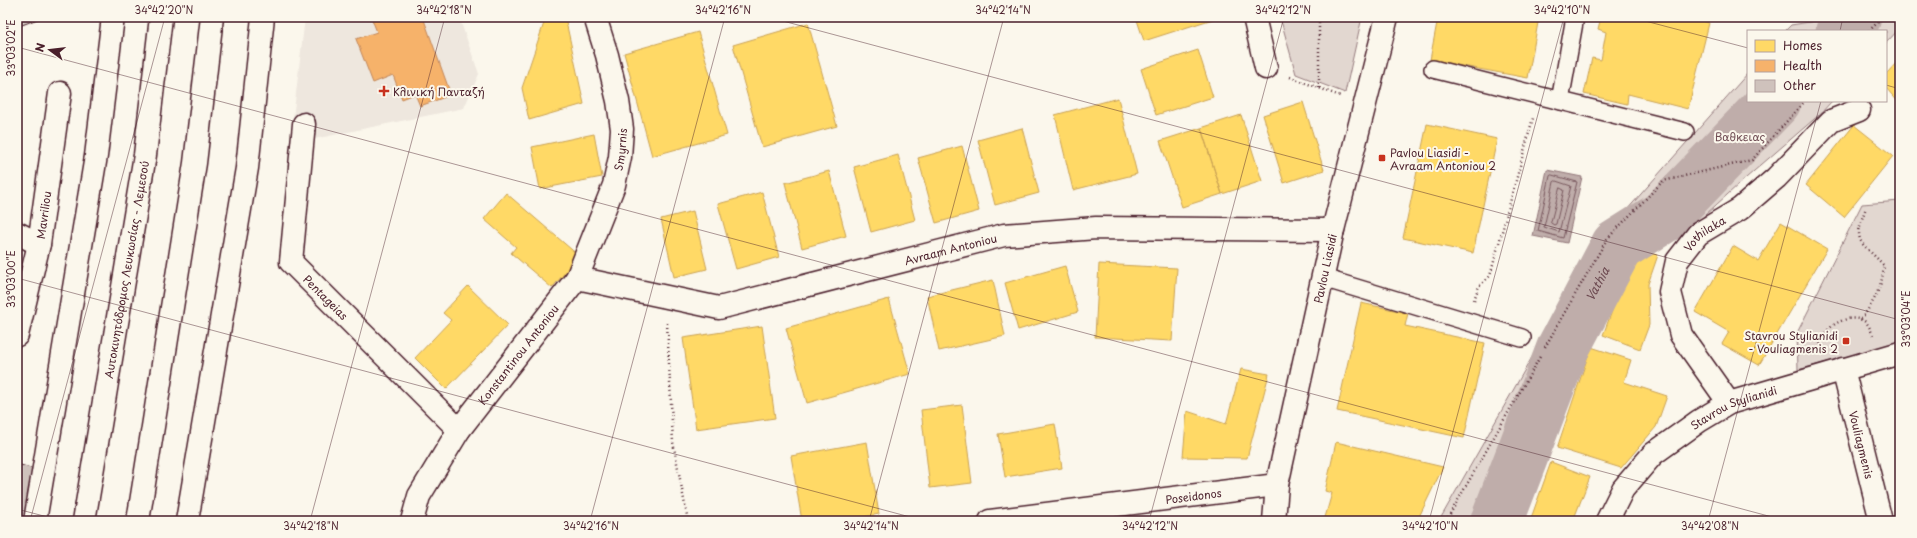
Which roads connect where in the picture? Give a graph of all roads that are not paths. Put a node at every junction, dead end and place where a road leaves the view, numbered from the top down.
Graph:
1 (113, 17) edge
2 (161, 17) edge
3 (212, 17) edge
4 (263, 17) edge
5 (595, 17) edge
6 (1254, 17) edge
7 (1387, 17) edge
8 (1575, 17) edge
9 (1266, 68) road end
10 (1433, 70) dead end
11 (60, 93) dead end
12 (1560, 101) junction
13 (1859, 110) dead end
14 (304, 124) dead end
15 (1685, 132) dead end
16 (1333, 230) junction
17 (17, 233) edge
18 (39, 244) junction
19 (577, 278) junction
20 (1323, 278) junction
21 (17, 335) edge
22 (1522, 338) dead end
23 (1900, 353) edge
24 (1833, 372) junction
25 (1729, 403) junction
26 (459, 430) junction
27 (1277, 486) junction
28 (35, 521) edge
29 (84, 521) edge
30 (138, 521) edge
31 (187, 521) edge
32 (412, 521) edge
33 (990, 521) edge
34 (1274, 521) edge
35 (1607, 521) edge
36 (1881, 521) edge

1 - 28 main road
2 - 29 main road, Αυτοκινητόδρομος Λευκωσίας - Λεμεσού
3 - 30 main road
4 - 31 main road
5 - 19 main road, Smyrnis
6 - 9 main road
7 - 16 main road, Pavlou Liasidi
8 - 12 lane
10 - 12 lane
11 - 18 main road, Mavriliou
12 - 15 lane
13 - 25 main road, Vothilaka
14 - 26 main road, Pentageias
16 - 19 main road, Avraam Antoniou
16 - 20 main road, Pavlou Liasidi
17 - 18 main road
18 - 21 main road, Mavriliou
19 - 26 main road, Konstantinou Antoniou
20 - 22 lane
20 - 27 main road, Pavlou Liasidi
23 - 24 main road, Stavrou Stylianidi
24 - 25 main road, Stavrou Stylianidi
24 - 36 main road, Vouliagmenis
25 - 35 main road, Stavrou Stylianidi
26 - 32 main road, Konstantinou Antoniou
27 - 33 main road, Poseidonos
27 - 34 main road, Pavlou Liasidi

